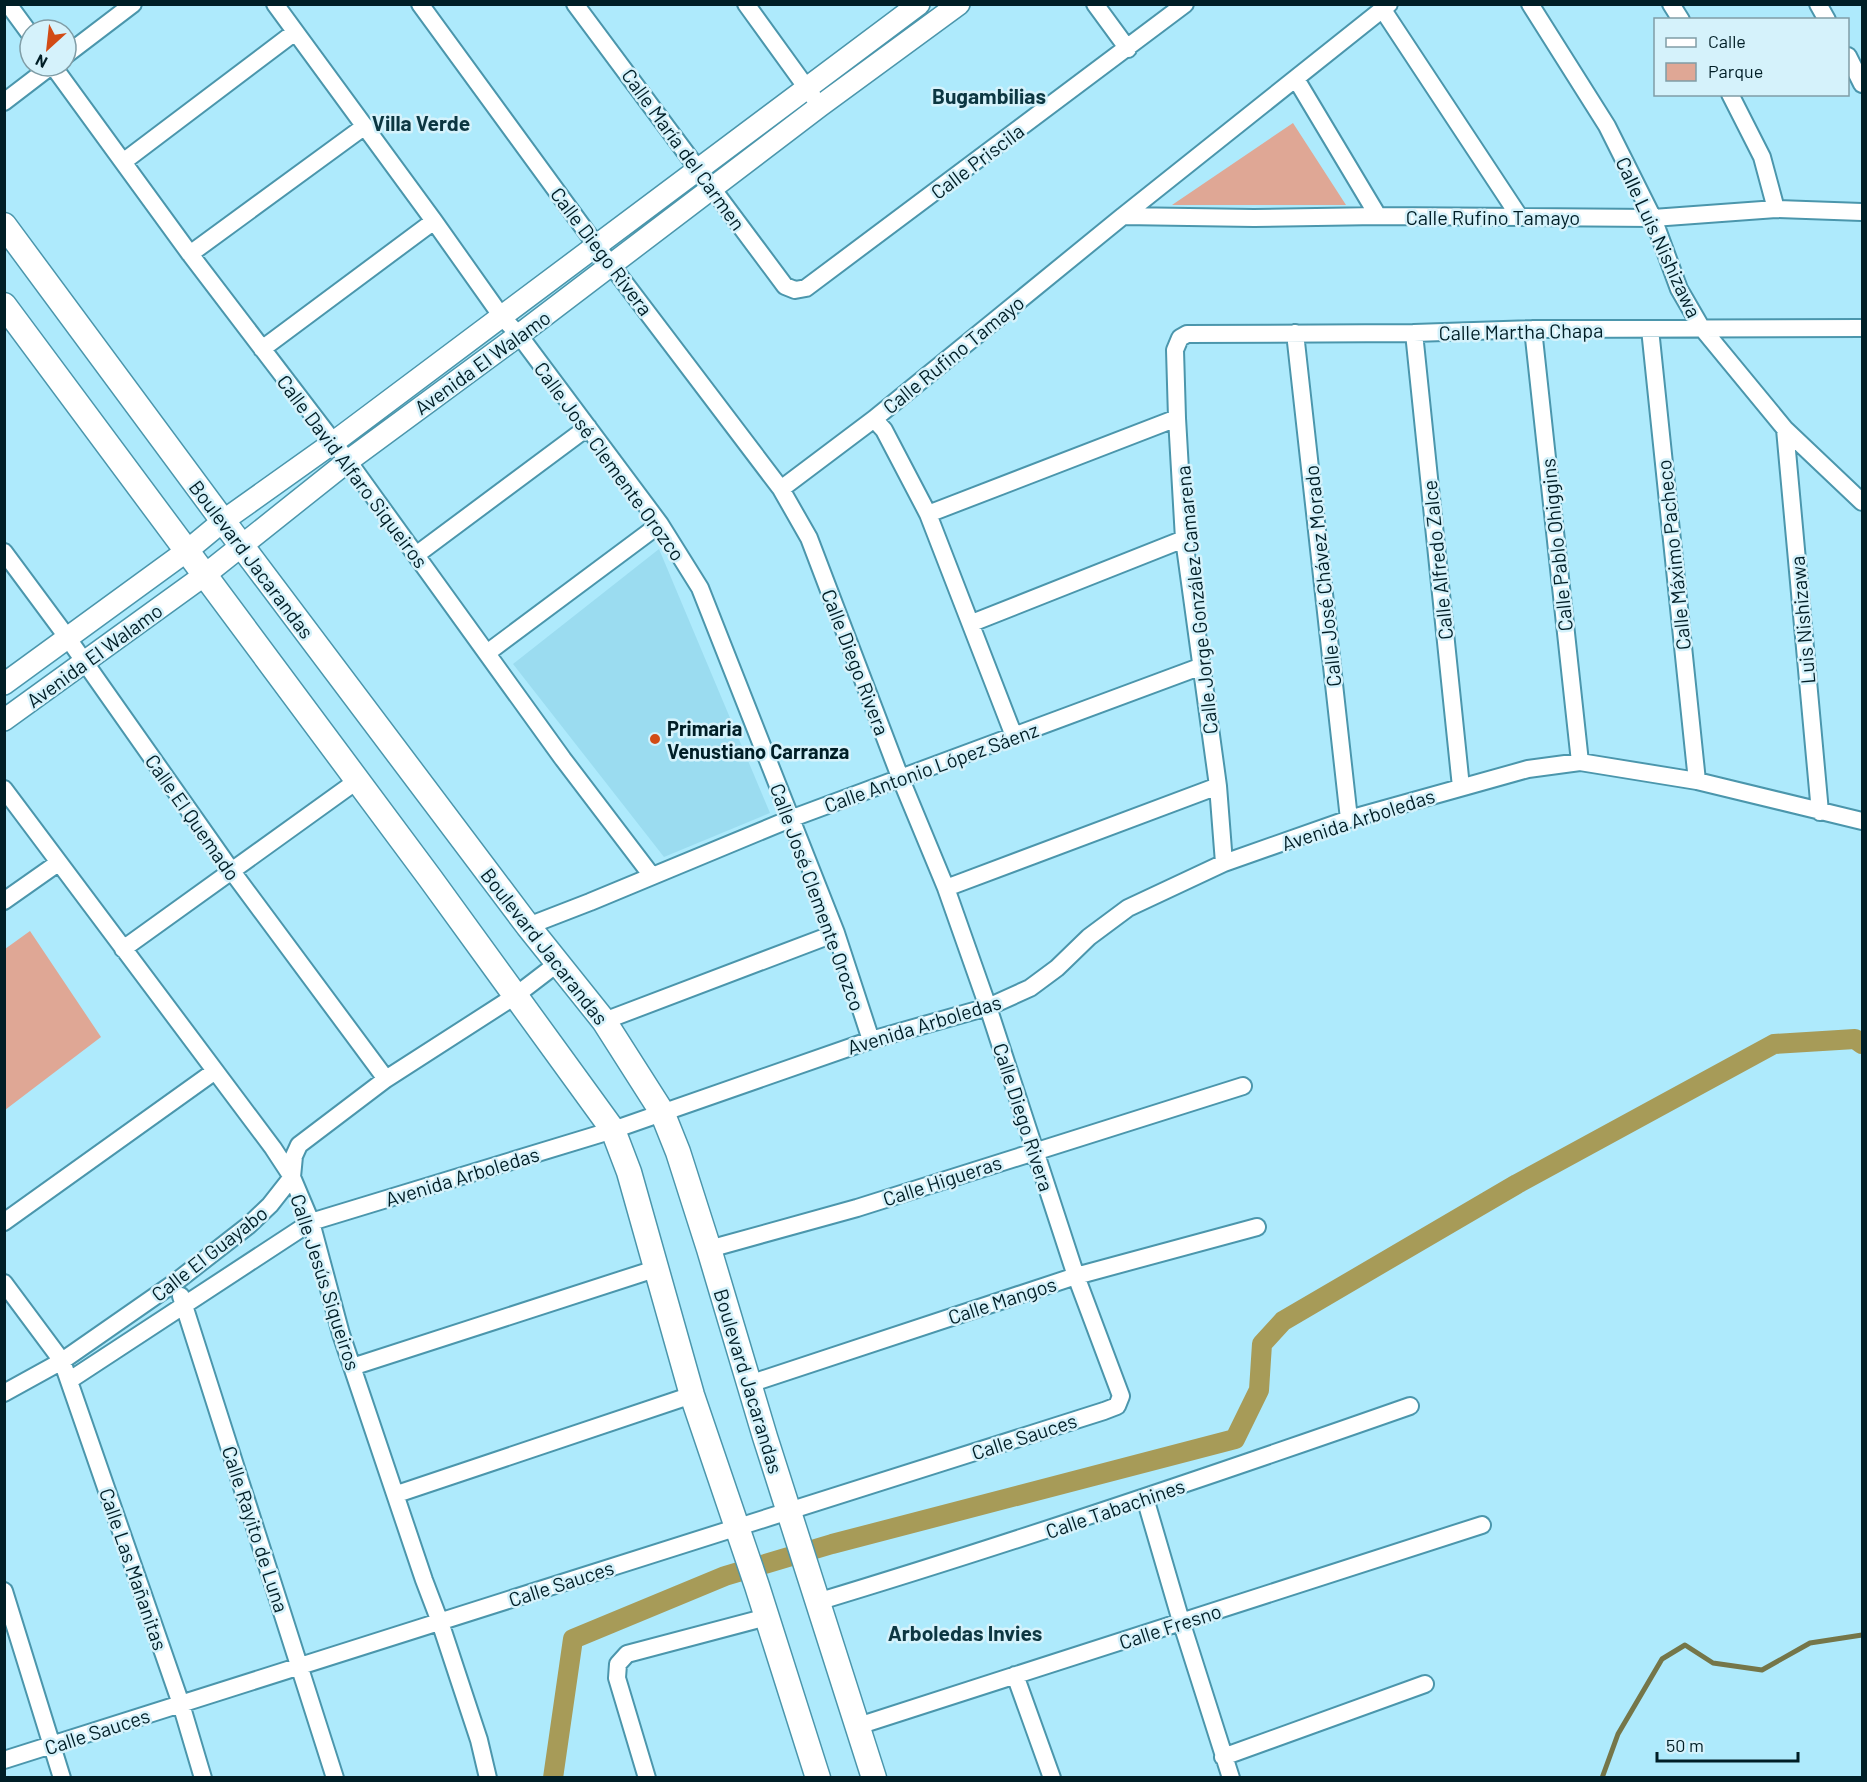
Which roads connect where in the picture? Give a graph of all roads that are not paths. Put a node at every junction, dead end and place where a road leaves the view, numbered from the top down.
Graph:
1 (8, 4) edge
2 (133, 4) edge
3 (275, 4) edge
4 (420, 4) edge
5 (575, 4) edge
6 (746, 4) edge
7 (919, 4) edge
8 (959, 4) edge
9 (1095, 4) edge
10 (1185, 4) edge
11 (1530, 4) edge
12 (1671, 4) edge
13 (1818, 4) edge
14 (1386, 7) edge
15 (18, 18) edge
16 (1680, 18) edge
17 (1826, 18) edge
18 (934, 23) junction
19 (295, 32) junction
20 (78, 46) edge
21 (1128, 49) junction
22 (1849, 58) edge
23 (36, 78) edge
24 (61, 78) edge
25 (1296, 79) junction
26 (1863, 84) edge
27 (807, 88) junction
28 (1731, 96) edge
29 (4, 102) edge
30 (820, 106) junction
31 (365, 126) junction
32 (123, 162) junction
33 (698, 170) junction
34 (712, 189) junction
35 (1776, 209) junction
36 (1863, 212) edge
37 (1123, 216) junction
38 (1378, 216) junction
39 (1519, 216) junction
40 (1653, 218) junction
41 (434, 221) junction
42 (4, 225) edge
43 (596, 245) junction
44 (190, 254) junction
45 (612, 266) junction
46 (795, 290) joint
47 (4, 305) edge
48 (502, 317) junction
49 (1701, 327) junction
50 (1863, 328) edge
51 (1533, 329) junction
52 (1650, 329) junction
53 (1294, 333) junction
54 (1414, 333) junction
55 (519, 335) junction
56 (1180, 338) joint
57 (262, 349) junction
58 (1177, 418) junction
59 (874, 419) junction
60 (588, 427) junction
61 (1785, 429) junction
62 (334, 442) junction
63 (348, 461) junction
64 (781, 489) junction
65 (1863, 502) edge
66 (928, 514) junction
67 (223, 521) junction
68 (660, 524) junction
69 (1184, 539) junction
70 (242, 547) junction
71 (188, 550) junction
72 (4, 552) edge
73 (416, 555) junction
74 (206, 574) junction
75 (972, 623) junction
76 (67, 637) junction
77 (486, 653) junction
78 (84, 662) junction
79 (1202, 666) junction
80 (4, 684) edge
81 (4, 720) edge
82 (1014, 736) junction
83 (1580, 762) junction
84 (900, 777) junction
85 (358, 780) junction
86 (1696, 781) junction
87 (1218, 786) junction
88 (1461, 787) junction
89 (4, 789) edge
90 (1820, 812) junction
91 (790, 819) junction
92 (1349, 819) junction
93 (1863, 821) edge
94 (58, 863) junction
95 (1224, 863) junction
96 (231, 870) junction
97 (652, 876) junction
98 (946, 888) junction
99 (4, 901) edge
100 (528, 926) junction
101 (836, 933) junction
102 (123, 949) junction
103 (558, 963) junction
104 (515, 996) junction
105 (988, 1007) junction
106 (604, 1021) junction
107 (871, 1040) junction
108 (215, 1071) junction
109 (386, 1079) junction
110 (1243, 1086) dead end
111 (662, 1112) junction
112 (613, 1130) junction
113 (1035, 1150) junction
114 (292, 1177) junction
115 (4, 1221) edge
116 (311, 1222) junction
117 (1257, 1227) dead end
118 (709, 1249) junction
119 (655, 1269) junction
120 (1076, 1276) junction
121 (177, 1281) junction
122 (4, 1283) edge
123 (184, 1305) junction
124 (62, 1361) junction
125 (352, 1367) junction
126 (70, 1380) junction
127 (749, 1384) junction
128 (4, 1392) edge
129 (692, 1395) junction
130 (1410, 1406) dead end
131 (1117, 1407) joint
132 (397, 1494) junction
133 (1145, 1498) junction
134 (789, 1511) junction
135 (1482, 1525) dead end
136 (738, 1527) junction
137 (4, 1592) edge
138 (817, 1602) junction
139 (767, 1617) junction
140 (440, 1622) junction
141 (1181, 1622) junction
142 (300, 1667) junction
143 (1015, 1675) junction
144 (1425, 1684) dead end
145 (181, 1704) junction
146 (858, 1726) junction
147 (52, 1745) junction
148 (1223, 1757) junction
149 (4, 1760) edge
150 (62, 1778) edge
151 (203, 1778) edge
152 (335, 1778) edge
153 (488, 1778) edge
154 (647, 1778) edge
155 (818, 1778) edge
156 (874, 1778) edge
157 (1052, 1778) edge
158 (1231, 1778) edge

1 - 15 street
2 - 20 street
3 - 19 street, Calle José Clemente Orozco
4 - 43 street, Calle Diego Rivera
5 - 33 street, Calle María del Carmen
6 - 27 street
7 - 18 street
7 - 27 street, Avenida El Walamo
8 - 18 street, Avenida El Walamo
9 - 21 street
10 - 21 street, Calle Priscila
11 - 40 street, Calle Luis Nishizawa
12 - 16 street
13 - 17 street
14 - 25 street, Calle Rufino Tamayo
14 - 39 street
18 - 30 street, Avenida El Walamo
19 - 31 street, Calle José Clemente Orozco
19 - 32 street
21 - 46 street, Calle Priscila
22 - 26 street
23 - 29 street
24 - 32 street, Calle David Alfaro Siqueiros
25 - 37 street, Calle Rufino Tamayo
25 - 38 street
27 - 30 street
27 - 33 street, Avenida El Walamo
28 - 35 street
30 - 34 street, Avenida El Walamo
31 - 41 street, Calle José Clemente Orozco
31 - 44 street
32 - 44 street, Calle David Alfaro Siqueiros
33 - 34 street, Calle María del Carmen
33 - 43 street, Avenida El Walamo
34 - 45 street, Avenida El Walamo
34 - 46 street, Calle María del Carmen
35 - 36 street, Calle Rufino Tamayo
35 - 40 street, Calle Rufino Tamayo
37 - 38 street, Calle Rufino Tamayo
37 - 59 street, Calle Rufino Tamayo
38 - 39 street, Calle Rufino Tamayo
39 - 40 street, Calle Rufino Tamayo
40 - 49 street, Calle Luis Nishizawa
41 - 48 street, Calle José Clemente Orozco
41 - 57 street
42 - 67 main road, Boulevard Jacarandas
43 - 45 street, Calle Diego Rivera
43 - 48 street, Avenida El Walamo
44 - 57 street, Calle David Alfaro Siqueiros
45 - 55 street, Avenida El Walamo
45 - 64 street, Calle Diego Rivera
47 - 71 main road
48 - 55 street, Calle José Clemente Orozco
48 - 62 street, Avenida El Walamo
49 - 50 street, Calle Martha Chapa
49 - 52 street, Calle Martha Chapa
49 - 61 street, Calle Luis Nishizawa
51 - 52 street, Calle Martha Chapa
51 - 54 street, Calle Martha Chapa
51 - 83 street, Calle Pablo Ohiggins
52 - 86 street, Calle Máximo Pacheco
53 - 54 street, Calle Martha Chapa
53 - 56 street, Calle Martha Chapa
53 - 92 street, Calle José Chávez Morado
54 - 88 street, Calle Alfredo Zalce
55 - 60 street, Calle José Clemente Orozco
55 - 63 street, Avenida El Walamo
56 - 58 street, Calle Jorge González Camarena
57 - 62 street, Calle David Alfaro Siqueiros
58 - 66 street
58 - 69 street, Calle Jorge González Camarena
59 - 64 street, Calle Rufino Tamayo
59 - 66 street
60 - 68 street, Calle José Clemente Orozco
60 - 73 street
61 - 65 street, Calle Luis Nishizawa
61 - 90 street, Luis Nishizawa
62 - 63 street, Calle David Alfaro Siqueiros
62 - 67 street, Avenida El Walamo
63 - 70 street, Avenida El Walamo
63 - 73 street, Calle David Alfaro Siqueiros
64 - 84 street, Calle Diego Rivera
66 - 75 street
67 - 70 main road, Boulevard Jacarandas
67 - 71 street, Avenida El Walamo
68 - 77 street
68 - 91 street, Calle José Clemente Orozco
69 - 75 street
69 - 79 street, Calle Jorge González Camarena
70 - 74 street, Avenida El Walamo
70 - 100 main road, Boulevard Jacarandas
71 - 74 main road
71 - 76 street, Avenida El Walamo
72 - 76 street, Calle El Quemado
73 - 77 street, Calle David Alfaro Siqueiros
74 - 78 street, Avenida El Walamo
74 - 85 main road
75 - 82 street
76 - 78 street, Calle El Quemado
76 - 80 street, Avenida El Walamo
77 - 97 street, Calle David Alfaro Siqueiros
78 - 81 street, Avenida El Walamo
78 - 96 street, Calle El Quemado
79 - 82 street, Calle Antonio López Sáenz
79 - 87 street, Calle Jorge González Camarena
82 - 84 street, Calle Antonio López Sáenz
83 - 86 street, Avenida Arboledas
83 - 88 street, Avenida Arboledas
84 - 91 street, Calle Antonio López Sáenz
84 - 98 street, Calle Diego Rivera
85 - 96 street
85 - 104 main road
86 - 90 street, Avenida Arboledas
87 - 95 street, Calle Jorge González Camarena
87 - 98 street
88 - 92 street, Avenida Arboledas
89 - 94 street, Calle Jesús Siqueiros
90 - 93 street, Avenida Arboledas
91 - 97 street, Calle Antonio López Sáenz
91 - 101 street, Calle José Clemente Orozco
92 - 95 street, Avenida Arboledas
94 - 99 street
94 - 102 street, Calle Jesús Siqueiros
95 - 105 street, Avenida Arboledas
96 - 102 street
96 - 109 street, Calle El Quemado
97 - 100 street, Calle Antonio López Sáenz
98 - 105 street, Calle Diego Rivera
100 - 103 main road, Boulevard Jacarandas
101 - 106 street
101 - 107 street, Calle José Clemente Orozco
102 - 108 street, Calle Jesús Siqueiros
103 - 104 street, Calle El Guayabo
103 - 106 main road, Boulevard Jacarandas
104 - 109 street, Calle El Guayabo
104 - 112 main road
105 - 107 street, Avenida Arboledas
105 - 113 street, Calle Diego Rivera
106 - 111 main road, Boulevard Jacarandas
107 - 111 street, Avenida Arboledas
108 - 114 street, Calle Jesús Siqueiros
108 - 115 street
109 - 114 street, Calle El Guayabo
110 - 113 street, Calle Higueras
111 - 112 street, Avenida Arboledas
111 - 118 main road, Boulevard Jacarandas
112 - 116 street, Avenida Arboledas
112 - 119 main road
113 - 118 street, Calle Higueras
113 - 120 street, Calle Diego Rivera
114 - 116 street, Calle Jesús Siqueiros
114 - 121 street, Calle El Guayabo
116 - 123 street, Avenida Arboledas
116 - 125 street, Calle Jesús Siqueiros
117 - 120 street, Calle Mangos
118 - 127 main road, Boulevard Jacarandas
119 - 125 street
119 - 129 main road
120 - 127 street, Calle Mangos
120 - 131 street, Calle Diego Rivera
121 - 123 street, Calle Rayito de Luna
121 - 124 street, Calle El Guayabo
122 - 124 street, Calle Las Mañanitas
123 - 126 street, Avenida Arboledas
123 - 142 street, Calle Rayito de Luna
124 - 126 street, Calle Las Mañanitas
124 - 128 street, Calle El Guayabo
125 - 132 street, Calle Jesús Siqueiros
126 - 145 street, Calle Las Mañanitas
127 - 134 main road, Boulevard Jacarandas
129 - 132 street
129 - 136 main road
130 - 133 street, Calle Tabachines
131 - 134 street, Calle Sauces
132 - 140 street, Calle Jesús Siqueiros
133 - 138 street, Calle Tabachines
133 - 141 street
134 - 136 street, Calle Sauces
134 - 138 main road, Boulevard Jacarandas
135 - 141 street, Calle Fresno
136 - 139 main road
136 - 140 street, Calle Sauces
137 - 147 street
138 - 146 main road, Boulevard Jacarandas
139 - 154 street
139 - 155 main road
140 - 142 street, Calle Sauces
140 - 153 street, Calle Jesús Siqueiros
141 - 143 street, Calle Fresno
141 - 148 street
142 - 145 street, Calle Sauces
142 - 152 street, Calle Rayito de Luna
143 - 146 street, Calle Fresno
143 - 157 street
144 - 148 street
145 - 147 street, Calle Sauces
145 - 151 street, Calle Las Mañanitas
146 - 156 main road, Boulevard Jacarandas
147 - 149 street, Calle Sauces
147 - 150 street
148 - 158 street

